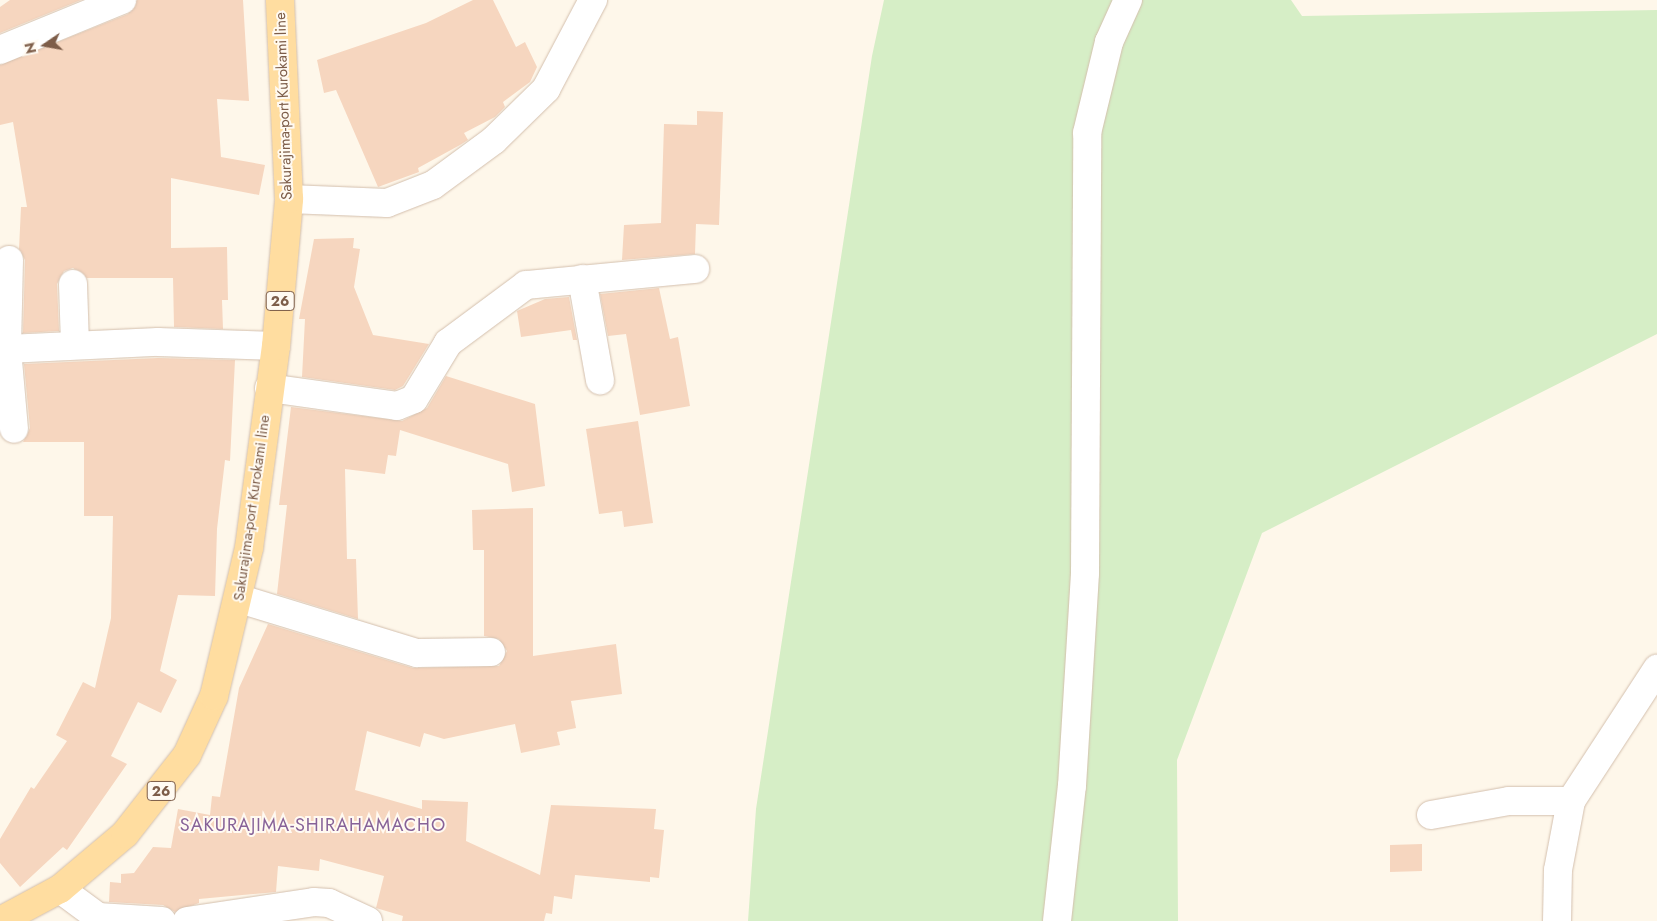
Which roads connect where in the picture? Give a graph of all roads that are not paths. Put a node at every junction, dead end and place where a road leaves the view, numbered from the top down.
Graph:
1 (122, 0) edge
2 (280, 0) edge
3 (593, 0) edge
4 (1128, 0) edge
5 (0, 50) edge
6 (289, 199) junction
7 (9, 260) dead end
8 (694, 269) dead end
9 (582, 279) junction
10 (73, 284) dead end
11 (75, 345) junction
12 (276, 346) junction
13 (7, 349) junction
14 (600, 380) dead end
15 (269, 388) junction
16 (14, 429) dead end
17 (240, 599) junction
18 (491, 652) dead end
19 (1657, 669) edge
20 (1571, 800) junction
21 (1431, 815) dead end
22 (60, 889) junction
23 (0, 921) edge
24 (162, 921) edge
25 (187, 921) edge
26 (368, 921) edge
27 (1057, 921) edge
28 (1557, 921) edge

1 - 5 street
2 - 6 main road, Sakurajima-port Kurokami line / 26
3 - 6 street
4 - 27 street
6 - 12 main road, Sakurajima-port Kurokami line / 26
7 - 13 street
8 - 9 street
9 - 14 street
9 - 15 street
10 - 11 street
11 - 12 street
11 - 13 street
12 - 15 main road, Sakurajima-port Kurokami line / 26
13 - 16 street
15 - 17 main road, Sakurajima-port Kurokami line / 26
17 - 18 street
17 - 22 main road, Sakurajima-port Kurokami line / 26
19 - 20 street
20 - 21 street
20 - 28 street
22 - 23 main road, Sakurajima-port Kurokami line / 26
22 - 24 street
25 - 26 street

